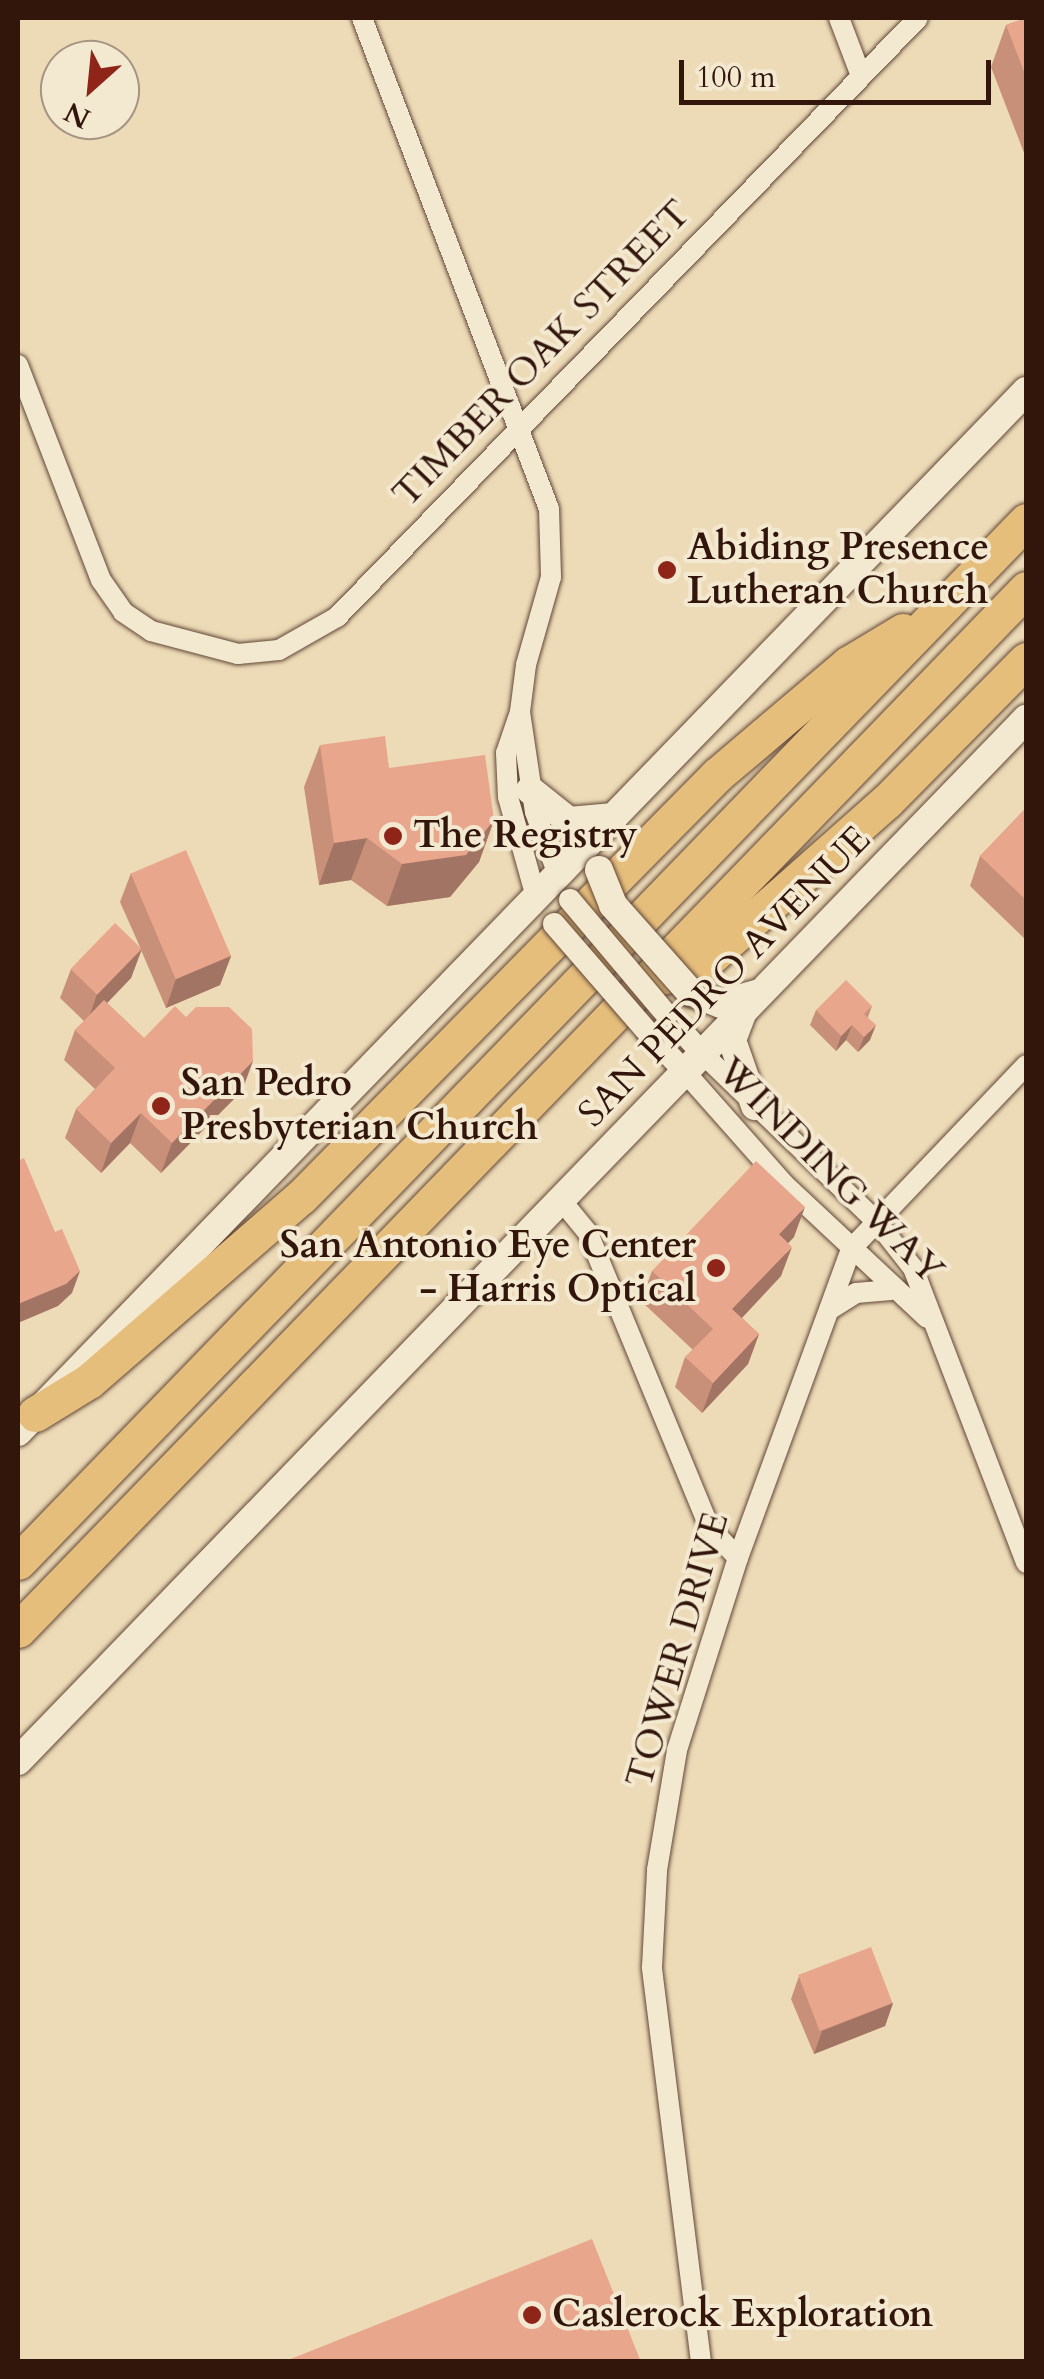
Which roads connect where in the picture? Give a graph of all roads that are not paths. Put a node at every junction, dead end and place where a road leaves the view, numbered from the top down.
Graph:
1 (362, 18) edge
2 (838, 18) edge
3 (918, 18) edge
4 (862, 76) junction
5 (18, 365) edge
6 (1026, 391) edge
7 (25, 407) edge
8 (519, 428) junction
9 (1026, 521) edge
10 (1026, 589) edge
11 (943, 608) junction
12 (1026, 660) edge
13 (520, 712) junction
14 (1026, 719) edge
15 (530, 790) junction
16 (610, 820) junction
17 (564, 888) junction
18 (536, 897) junction
19 (647, 980) junction
20 (764, 990) junction
21 (742, 1014) junction
22 (694, 1063) junction
23 (1026, 1065) edge
24 (755, 1106) junction
25 (780, 1129) junction
26 (758, 1154) junction
27 (561, 1200) junction
28 (876, 1221) junction
29 (850, 1250) junction
30 (891, 1290) junction
31 (828, 1312) junction
32 (926, 1318) junction
33 (26, 1423) edge
34 (738, 1558) junction
35 (18, 1562) edge
36 (1026, 1563) edge
37 (18, 1630) edge
38 (18, 1761) edge
39 (701, 2362) edge

1 - 8 street
2 - 4 street
3 - 4 street, TIMBER OAK STREET
4 - 8 street, TIMBER OAK STREET
5 - 7 street, TIMBER OAK STREET
6 - 16 main road
7 - 8 street, TIMBER OAK STREET
8 - 13 street
9 - 11 highway
10 - 19 highway
11 - 33 highway
11 - 35 highway
12 - 19 highway
13 - 15 street
13 - 18 street
14 - 20 main road, SAN PEDRO AVENUE
15 - 16 main road
15 - 17 street
16 - 17 main road
16 - 20 main road, bridge
17 - 18 main road
17 - 22 street, bridge
18 - 22 street, bridge
18 - 33 main road
19 - 37 highway
20 - 21 main road, SAN PEDRO AVENUE
21 - 22 main road, SAN PEDRO AVENUE
21 - 24 main road
22 - 24 street, WINDING WAY
22 - 26 street, WINDING WAY
22 - 27 main road, SAN PEDRO AVENUE
23 - 28 street, TOWER DRIVE
24 - 25 street, WINDING WAY
25 - 26 street
25 - 28 street, WINDING WAY
26 - 29 street, WINDING WAY
27 - 34 street
27 - 38 main road, SAN PEDRO AVENUE
28 - 29 street, TOWER DRIVE
28 - 32 street, WINDING WAY
29 - 30 street, WINDING WAY
29 - 31 street, TOWER DRIVE
30 - 31 street
30 - 32 street, WINDING WAY
31 - 34 street, TOWER DRIVE
32 - 36 street, WINDING WAY
34 - 39 street, TOWER DRIVE

